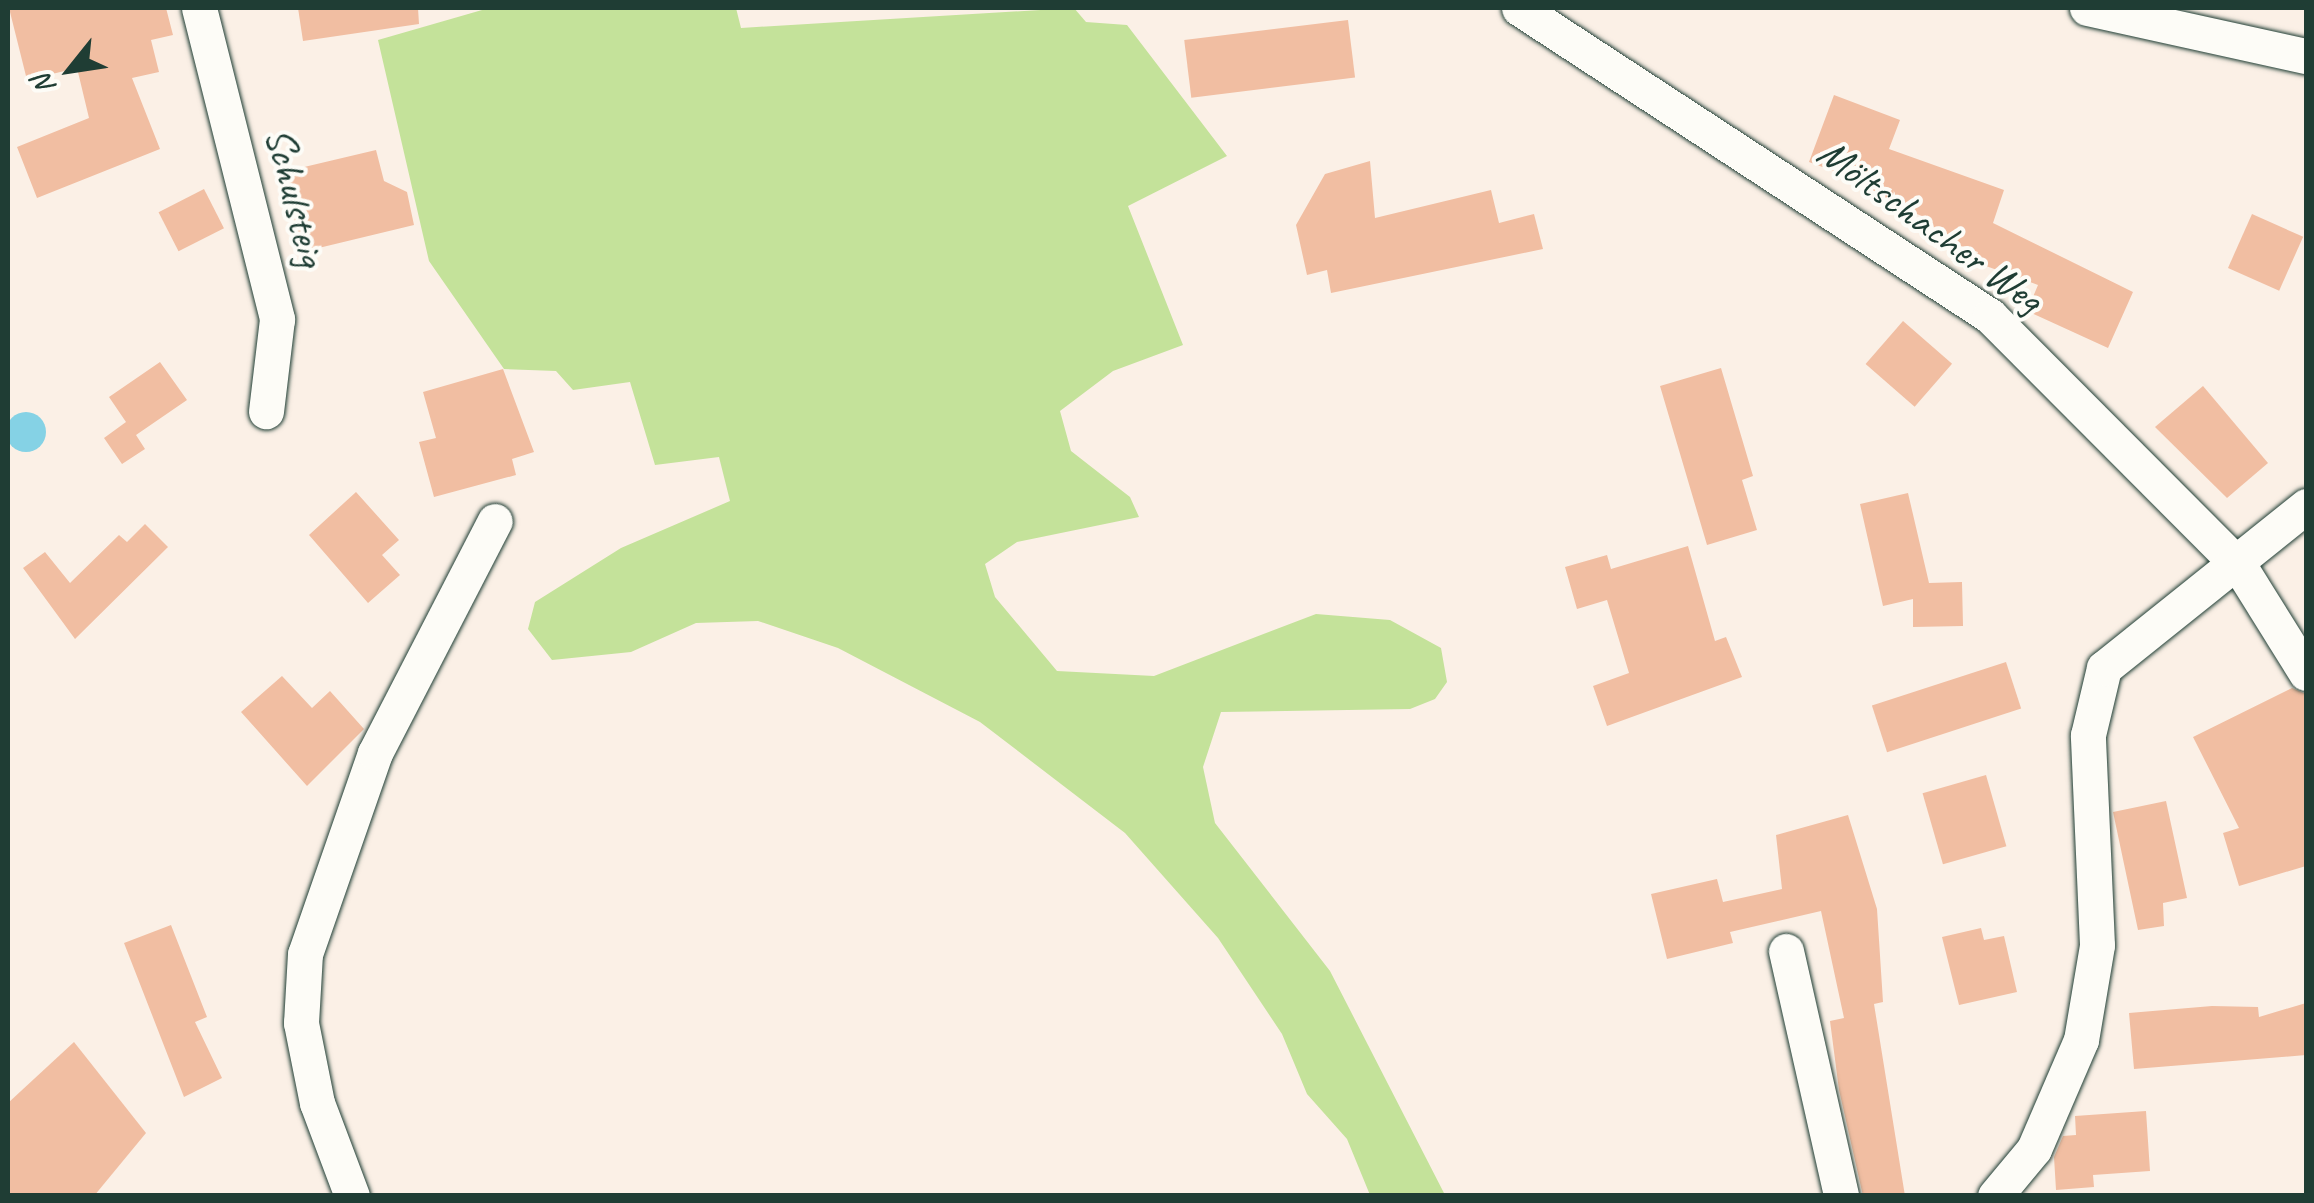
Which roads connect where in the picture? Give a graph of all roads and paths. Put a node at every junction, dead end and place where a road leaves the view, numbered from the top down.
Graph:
1 (199, 8) edge
2 (1519, 8) edge
3 (2087, 8) edge
4 (2306, 56) edge
5 (266, 412) dead end
6 (2306, 506) edge
7 (494, 521) dead end
8 (2240, 566) junction
9 (2306, 673) edge
10 (1786, 952) dead end
11 (352, 1196) edge
12 (1842, 1196) edge
13 (1995, 1196) edge

1 - 5 street, Schulsteig
2 - 8 street, Möltschacher Weg
3 - 4 street
6 - 8 street
7 - 11 street
8 - 9 street, Möltschacher Weg
8 - 13 street
10 - 12 street

